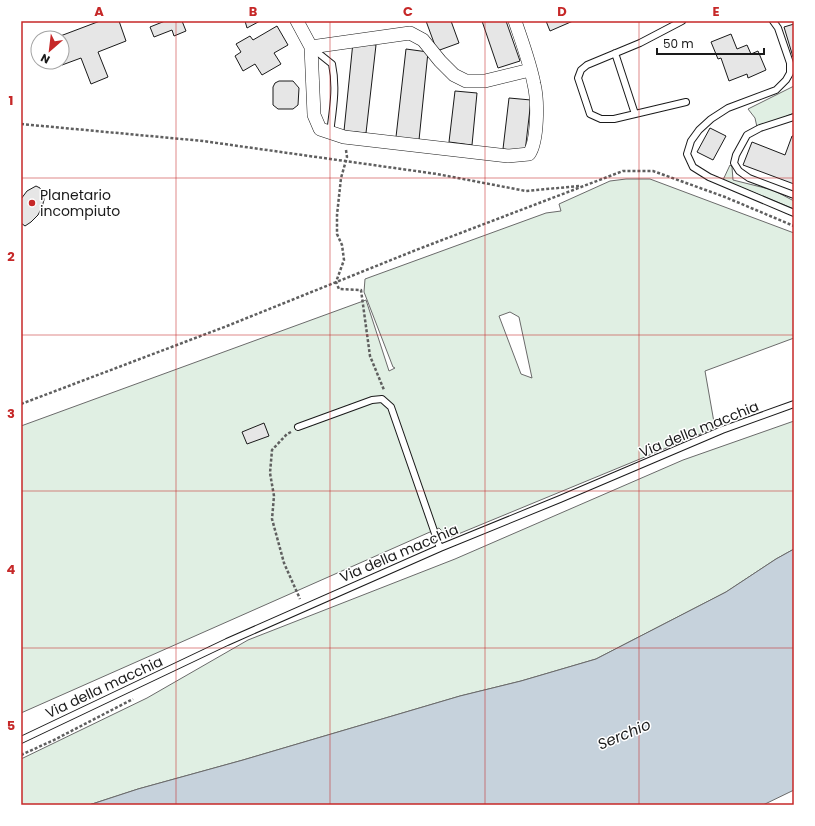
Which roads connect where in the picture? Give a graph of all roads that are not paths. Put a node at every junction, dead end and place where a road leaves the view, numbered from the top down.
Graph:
1 (297, 21) edge
2 (515, 21) edge
3 (682, 21) edge
4 (774, 21) edge
5 (311, 47) junction
6 (615, 53) junction
7 (530, 70) junction
8 (686, 102) dead end
9 (635, 114) junction
10 (794, 117) edge
11 (330, 132) junction
12 (794, 195) edge
13 (794, 213) edge
14 (794, 404) edge
15 (298, 427) road end
16 (440, 548) junction
17 (21, 740) edge

1 - 5 street
2 - 7 street
3 - 6 lane
4 - 13 lane
5 - 7 street
5 - 11 street
5 - 11 lane
6 - 9 lane
6 - 9 lane
7 - 11 street
8 - 9 lane
10 - 12 lane
14 - 16 lane, Via della macchia
15 - 16 lane
16 - 17 lane, Via della macchia

